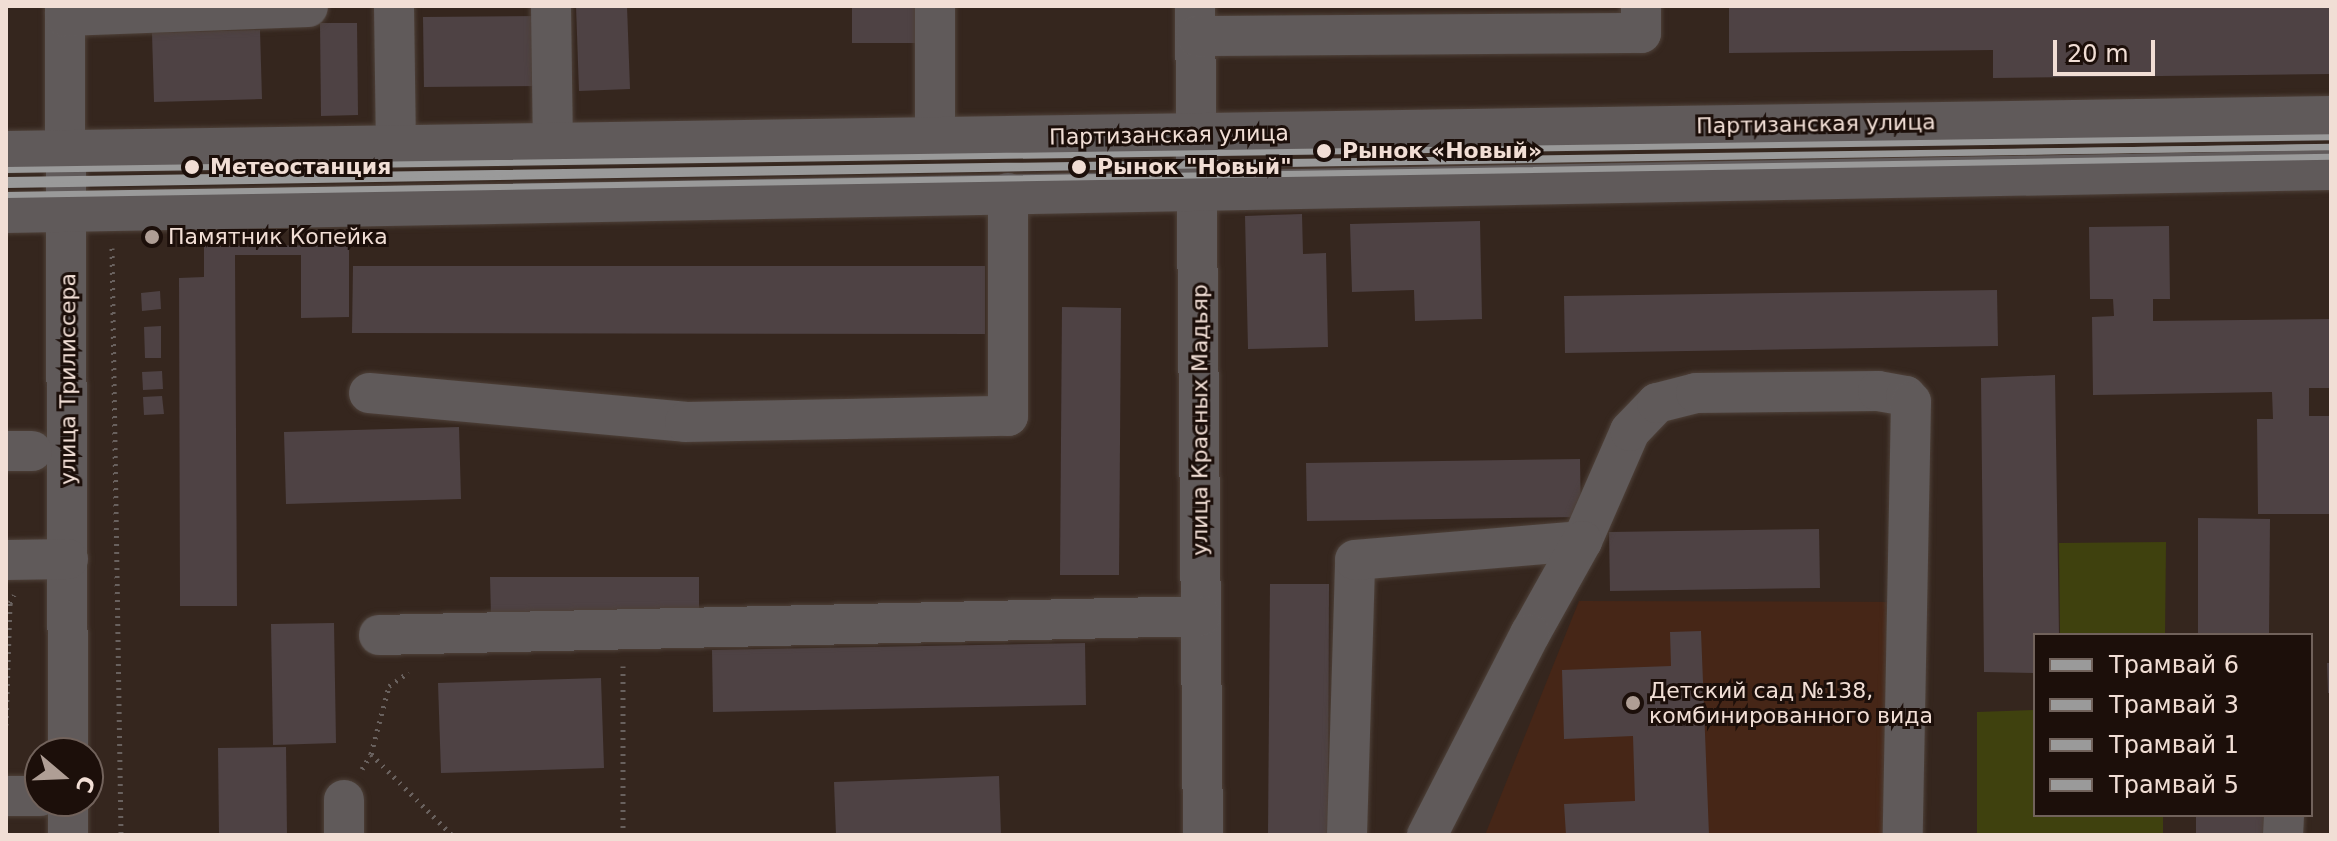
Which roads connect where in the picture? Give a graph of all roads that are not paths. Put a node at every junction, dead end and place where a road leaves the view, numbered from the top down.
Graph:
1 (394, 6) edge
2 (551, 6) edge
3 (935, 6) edge
4 (1641, 6) edge
5 (308, 7) edge
6 (65, 11) edge
7 (1195, 21) edge
8 (2331, 116) edge
9 (1198, 135) junction
10 (935, 138) junction
11 (553, 143) junction
12 (396, 146) junction
13 (67, 150) junction
14 (6, 151) edge
15 (2331, 170) edge
16 (1199, 190) junction
17 (1008, 193) junction
18 (68, 210) junction
19 (6, 213) edge
20 (369, 393) dead end
21 (1582, 541) junction
22 (35, 560) edge
23 (1201, 616) junction
24 (379, 635) dead end
25 (65, 737) edge
26 (1203, 835) edge
27 (1347, 835) edge
28 (1427, 835) edge
29 (1903, 835) edge

1 - 12 street
2 - 11 street
3 - 10 street
4 - 7 street
5 - 6 street
6 - 13 street, улица Трилиссера
7 - 9 street, улица Красных Мадьяр
8 - 9 street, Партизанская улица
9 - 10 street, Партизанская улица
9 - 16 street, улица Красных Мадьяр
10 - 11 street, Партизанская улица
11 - 12 street, Партизанская улица
12 - 13 street, Партизанская улица
13 - 14 street, Партизанская улица
13 - 18 street, улица Трилиссера
15 - 16 street
16 - 17 street
16 - 23 street, улица Красных Мадьяр
17 - 18 street
17 - 20 street
18 - 19 street
18 - 22 street, улица Трилиссера
21 - 27 street
21 - 28 street
21 - 29 street
22 - 25 street, улица Трилиссера
23 - 24 street
23 - 26 street, улица Красных Мадьяр

